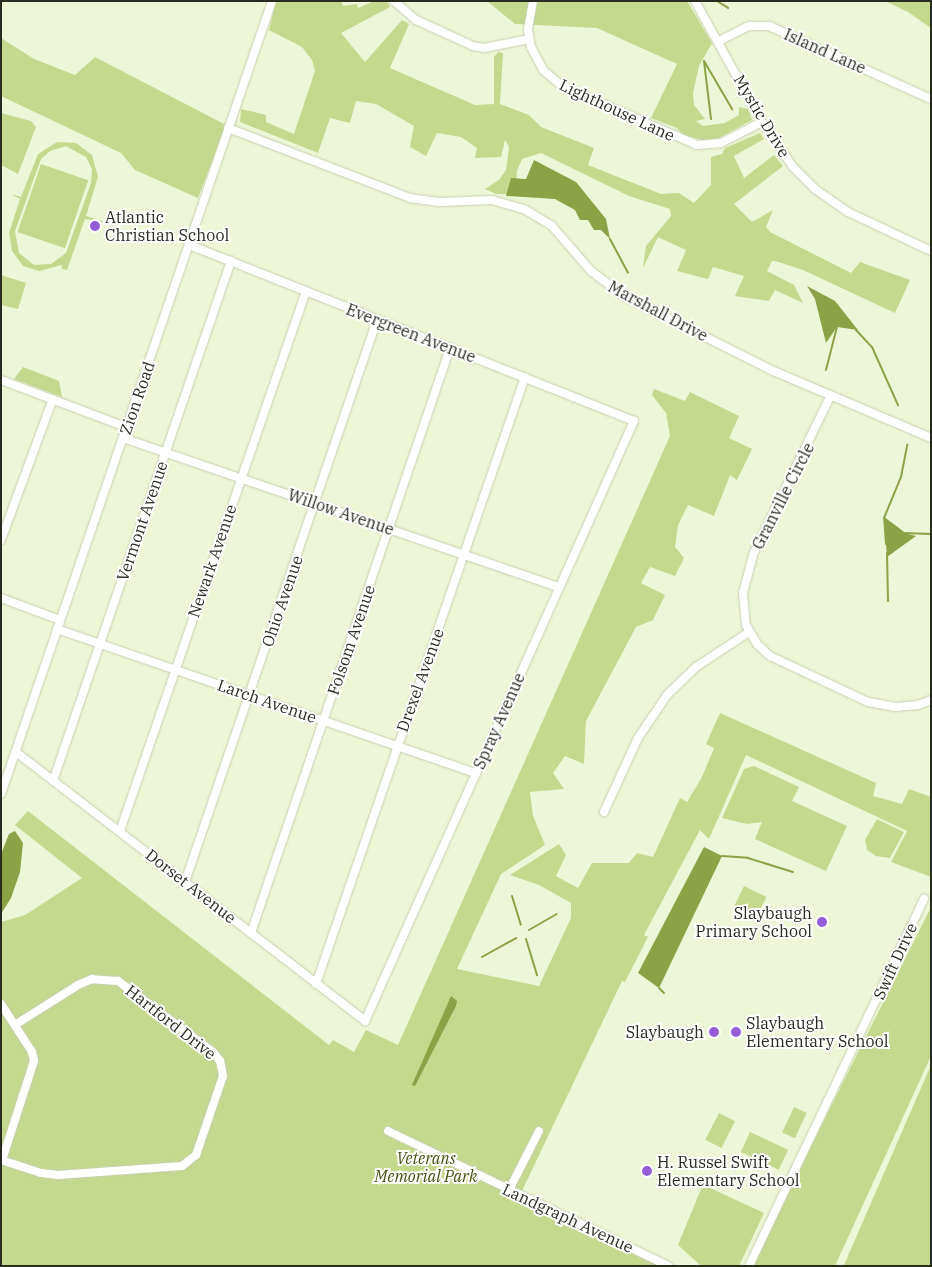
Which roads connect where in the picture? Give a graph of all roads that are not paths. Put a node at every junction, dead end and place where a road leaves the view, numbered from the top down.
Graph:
1 (272, 1) edge
2 (394, 1) edge
3 (533, 1) edge
4 (695, 1) edge
5 (529, 39) junction
6 (718, 41) junction
7 (931, 99) edge
8 (762, 122) junction
9 (228, 128) junction
10 (189, 245) junction
11 (931, 251) edge
12 (232, 261) junction
13 (306, 291) junction
14 (377, 320) junction
15 (450, 348) junction
16 (525, 377) junction
17 (1, 380) edge
18 (831, 396) junction
19 (53, 399) junction
20 (634, 421) joint
21 (126, 427) junction
22 (123, 438) junction
23 (931, 438) edge
24 (166, 452) junction
25 (240, 478) junction
26 (315, 504) junction
27 (389, 529) junction
28 (1, 540) edge
29 (465, 555) junction
30 (559, 587) junction
31 (1, 598) edge
32 (60, 620) junction
33 (57, 629) junction
34 (749, 632) junction
35 (100, 644) junction
36 (175, 670) junction
37 (249, 695) junction
38 (931, 700) edge
39 (323, 721) junction
40 (396, 747) junction
41 (16, 752) junction
42 (476, 773) junction
43 (53, 781) junction
44 (1, 794) edge
45 (604, 812) dead end
46 (120, 831) junction
47 (185, 882) junction
48 (924, 899) dead end
49 (251, 933) junction
50 (316, 984) junction
51 (1, 1004) edge
52 (365, 1021) joint
53 (15, 1025) junction
54 (388, 1131) dead end
55 (539, 1131) dead end
56 (2, 1160) edge
57 (509, 1190) junction
58 (668, 1266) edge
59 (749, 1266) edge

1 - 9 street, Zion Road
2 - 5 street
3 - 5 street, Lighthouse Lane
4 - 6 street, Mystic Drive
5 - 8 street, Lighthouse Lane
6 - 7 street, Island Lane
6 - 8 street, Mystic Drive
8 - 11 street, Mystic Drive
9 - 10 street, Zion Road
9 - 18 street, Marshall Drive
10 - 12 street, Evergreen Avenue
10 - 21 street, Zion Road
12 - 13 street, Evergreen Avenue
12 - 24 street, Vermont Avenue
13 - 14 street, Evergreen Avenue
13 - 25 street, Newark Avenue
14 - 15 street, Evergreen Avenue
14 - 26 street, Ohio Avenue
15 - 16 street, Evergreen Avenue
15 - 27 street, Folsom Avenue
16 - 20 street, Evergreen Avenue
16 - 29 street, Drexel Avenue
17 - 19 street
18 - 23 street, Marshall Drive
18 - 34 street, Granville Circle
19 - 21 street
19 - 28 street
20 - 30 street, Spray Avenue
21 - 22 street, Zion Road
22 - 24 street, Willow Avenue
22 - 32 street, Zion Road
24 - 25 street, Willow Avenue
24 - 35 street, Vermont Avenue
25 - 26 street, Willow Avenue
25 - 36 street, Newark Avenue
26 - 27 street, Willow Avenue
26 - 37 street, Ohio Avenue
27 - 29 street, Willow Avenue
27 - 39 street, Folsom Avenue
29 - 30 street, Willow Avenue
29 - 40 street, Drexel Avenue
30 - 42 street, Spray Avenue
31 - 32 street
32 - 33 street, Zion Road
33 - 35 street, Larch Avenue
33 - 41 street, Zion Road
34 - 38 street, Granville Circle
34 - 45 street
35 - 36 street, Larch Avenue
35 - 43 street, Vermont Avenue
36 - 37 street, Larch Avenue
36 - 46 street, Newark Avenue
37 - 39 street, Larch Avenue
37 - 47 street, Ohio Avenue
39 - 40 street, Larch Avenue
39 - 49 street, Folsom Avenue
40 - 42 street, Larch Avenue
40 - 50 street, Drexel Avenue
41 - 43 street, Dorset Avenue
41 - 44 street, Zion Road
42 - 52 street, Spray Avenue
43 - 46 street, Dorset Avenue
46 - 47 street, Dorset Avenue
47 - 49 street, Dorset Avenue
48 - 59 street, Swift Drive
49 - 50 street, Dorset Avenue
50 - 52 street, Dorset Avenue
51 - 53 street
53 - 56 street
53 - 56 street, Hartford Drive
54 - 57 street, Landgraph Avenue
55 - 57 street
57 - 58 street, Landgraph Avenue

